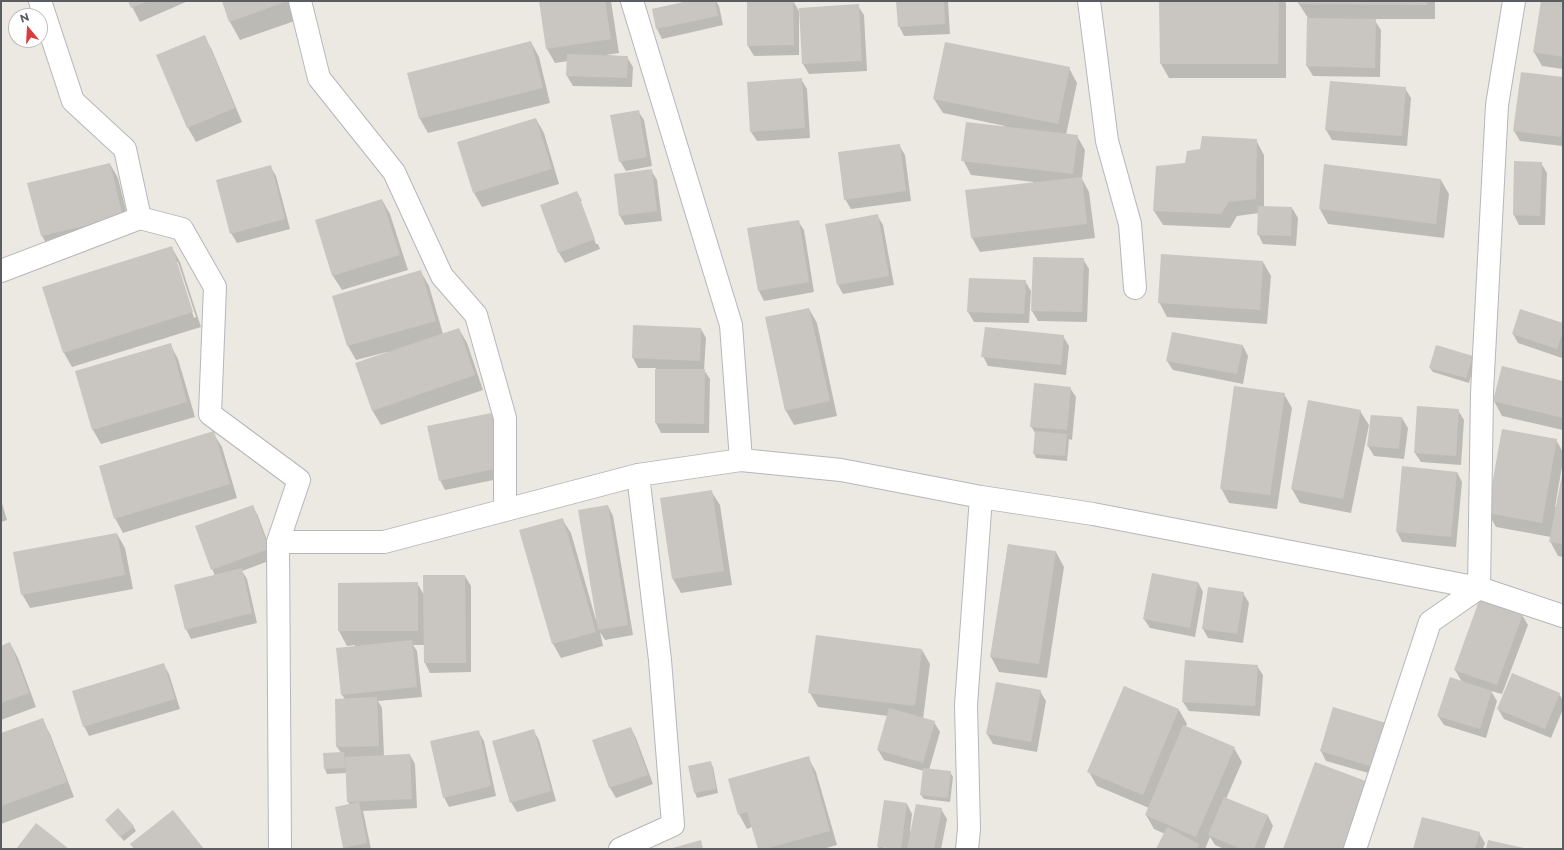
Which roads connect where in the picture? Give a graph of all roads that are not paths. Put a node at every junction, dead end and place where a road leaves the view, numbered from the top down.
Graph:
1 (40, 1) edge
2 (300, 1) edge
3 (632, 1) edge
4 (1090, 1) edge
5 (1514, 1) edge
6 (140, 218) junction
7 (1, 270) edge
8 (1135, 288) dead end
9 (742, 460) junction
10 (638, 475) junction
11 (981, 497) junction
12 (505, 509) junction
13 (278, 542) junction
14 (1479, 588) junction
15 (1563, 616) edge
16 (280, 849) edge
17 (620, 849) edge
18 (967, 849) edge
19 (1355, 849) edge

1 - 6 street
2 - 12 street
3 - 9 street
4 - 8 street
5 - 14 street
6 - 7 street
6 - 13 street
9 - 10 street
9 - 11 street
10 - 12 street
10 - 17 street
11 - 14 street
11 - 18 street
12 - 13 street
13 - 16 street
14 - 15 street
14 - 19 street

